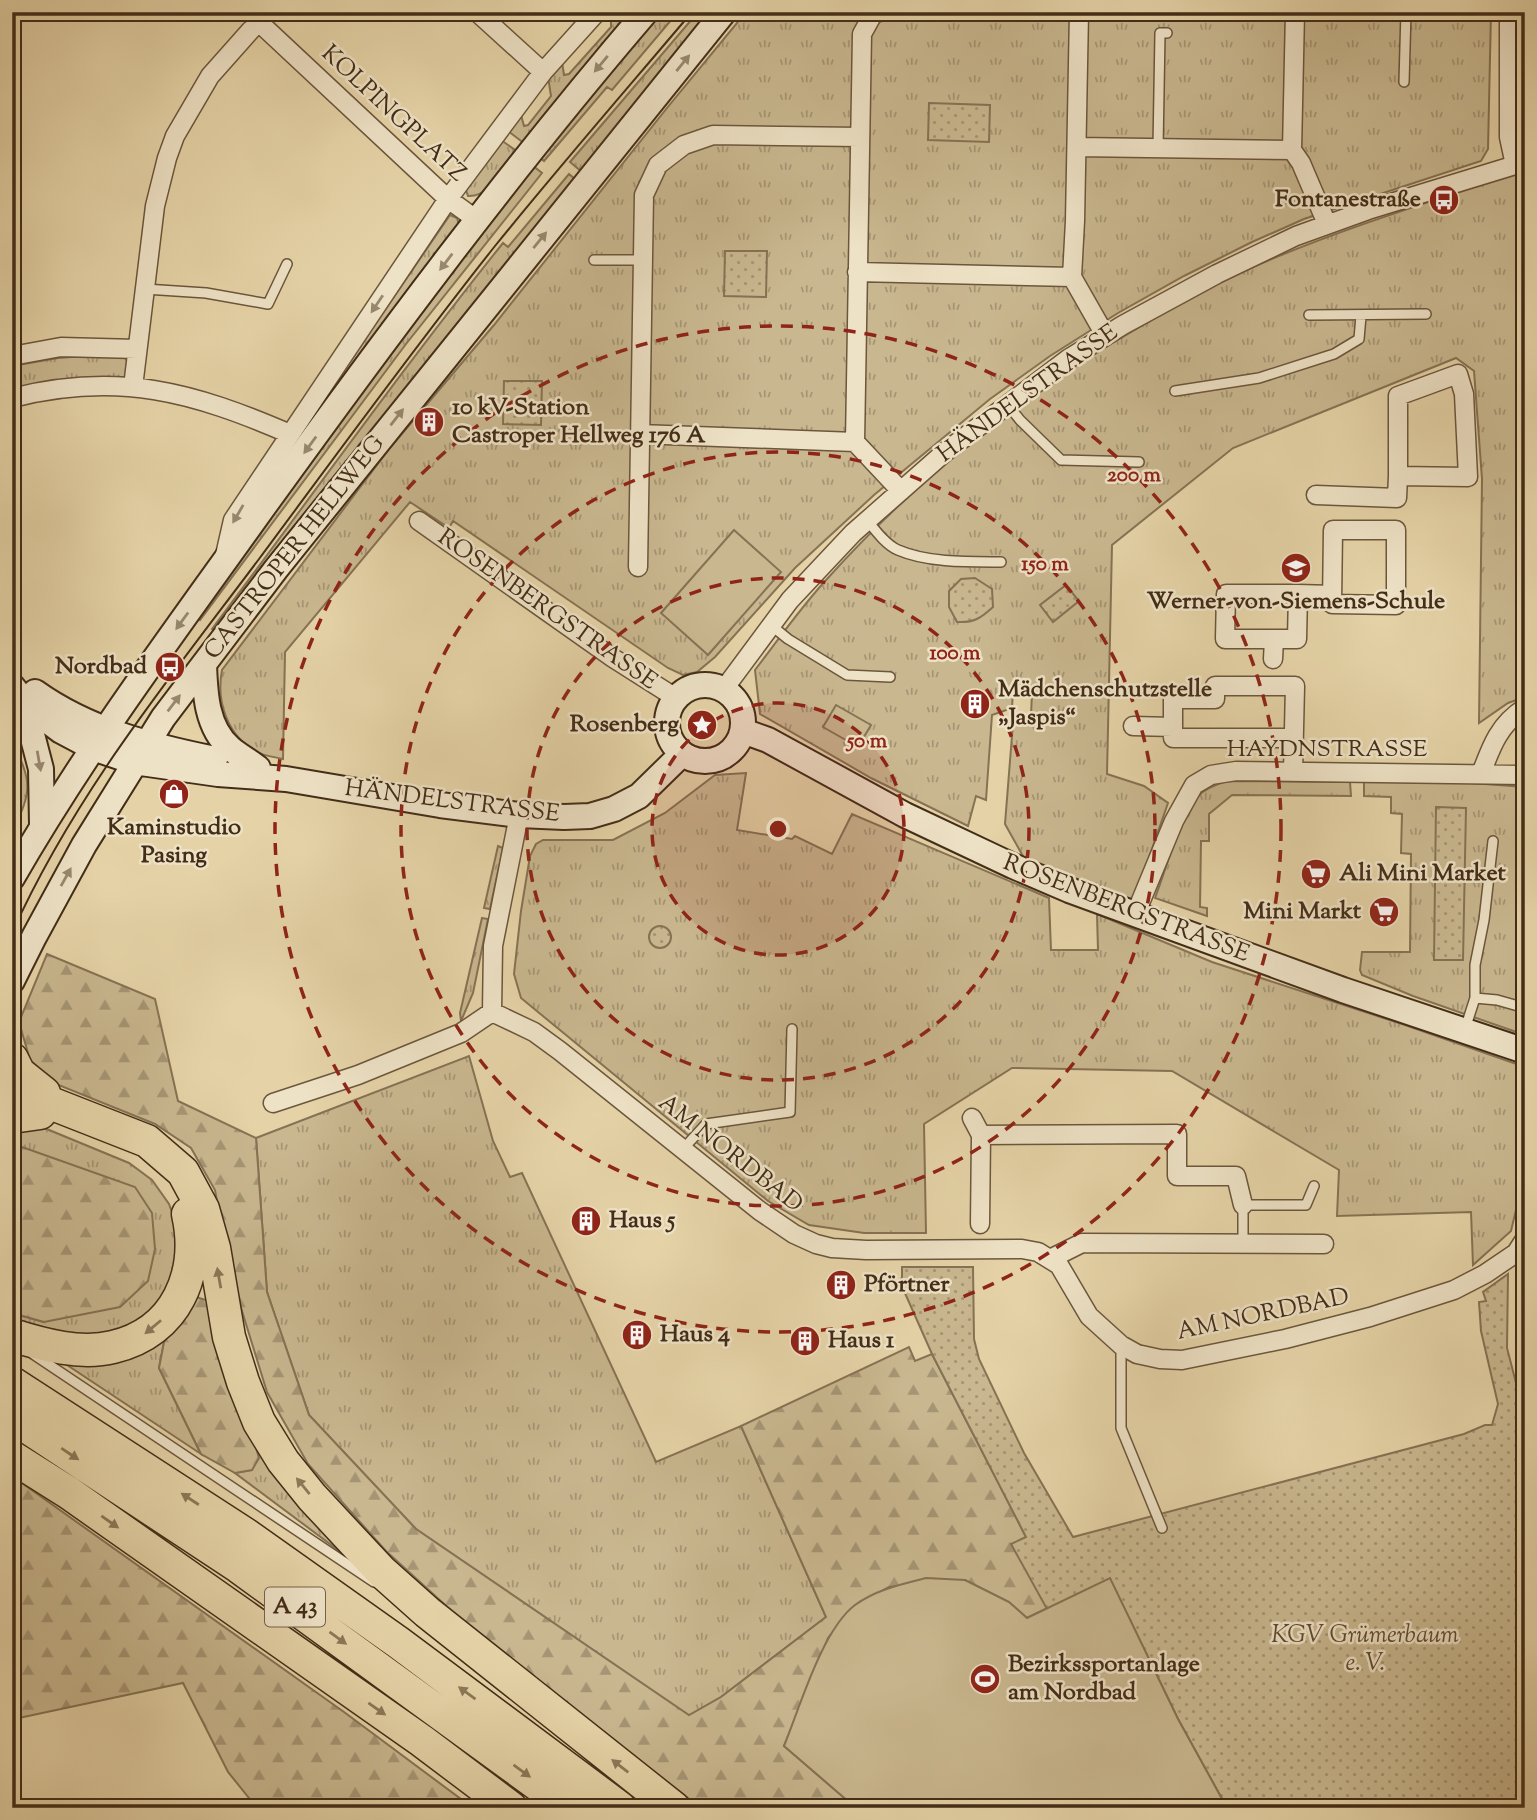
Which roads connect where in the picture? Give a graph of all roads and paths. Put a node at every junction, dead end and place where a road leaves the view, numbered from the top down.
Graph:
1 (477, 12) edge
2 (597, 12) edge
3 (646, 12) edge
4 (724, 12) edge
5 (879, 12) edge
6 (1079, 12) edge
7 (1295, 12) edge
8 (1406, 12) edge
9 (1509, 12) edge
10 (253, 17) edge
11 (1167, 33) dead end
12 (543, 72) junction
13 (1404, 82) dead end
14 (860, 137) junction
15 (1077, 147) junction
16 (1158, 148) junction
17 (1292, 150) junction
18 (1520, 164) edge
19 (448, 199) junction
20 (477, 220) junction
21 (1327, 224) junction
22 (594, 260) dead end
23 (642, 260) junction
24 (287, 264) dead end
25 (857, 272) junction
26 (1072, 277) junction
27 (144, 289) junction
28 (1426, 314) dead end
29 (1309, 315) dead end
30 (1361, 316) junction
31 (1105, 335) junction
32 (137, 349) junction
33 (12, 356) edge
34 (133, 387) junction
35 (1175, 391) dead end
36 (12, 398) edge
37 (1008, 405) junction
38 (290, 434) junction
39 (639, 434) junction
40 (855, 442) junction
41 (1139, 462) dead end
42 (1398, 476) junction
43 (901, 491) junction
44 (1316, 495) dead end
45 (867, 520) junction
46 (419, 521) dead end
47 (1000, 562) dead end
48 (222, 566) junction
49 (638, 567) dead end
50 (1298, 594) junction
51 (1332, 595) junction
52 (772, 626) junction
53 (1274, 639) junction
54 (1273, 659) dead end
55 (204, 664) junction
56 (12, 676) edge
57 (890, 677) dead end
58 (724, 689) junction
59 (17, 693) edge
60 (676, 698) junction
61 (1525, 708) edge
62 (1133, 726) dead end
63 (1172, 727) junction
64 (743, 731) junction
65 (1293, 738) junction
66 (99, 739) junction
67 (140, 753) junction
68 (682, 754) junction
69 (258, 768) junction
70 (1293, 772) junction
71 (1480, 774) junction
72 (1525, 775) edge
73 (286, 779) junction
74 (519, 815) junction
75 (43, 825) junction
76 (1493, 841) dead end
77 (12, 878) edge
78 (1135, 915) junction
79 (12, 981) edge
80 (1475, 998) junction
81 (1525, 1009) edge
82 (492, 1012) junction
83 (792, 1029) dead end
84 (1464, 1030) junction
85 (1525, 1051) edge
86 (12, 1059) edge
87 (12, 1087) edge
88 (273, 1103) dead end
89 (21, 1112) edge
90 (972, 1118) dead end
91 (102, 1122) junction
92 (981, 1135) junction
93 (683, 1149) junction
94 (1314, 1186) dead end
95 (1243, 1205) junction
96 (981, 1224) dead end
97 (1243, 1242) junction
98 (1324, 1244) dead end
99 (1522, 1251) edge
100 (1050, 1259) junction
101 (12, 1338) edge
102 (1121, 1345) junction
103 (12, 1383) edge
104 (12, 1417) edge
105 (12, 1457) edge
106 (1162, 1528) dead end
107 (427, 1612) junction
108 (511, 1808) edge
109 (570, 1808) edge
110 (620, 1808) edge
111 (674, 1808) edge

1 - 12 street
2 - 12 street, CASTROPER HELLWEG
3 -> 20 main road, CASTROPER HELLWEG
55 -> 4 main road, CASTROPER HELLWEG
5 - 14 street
6 - 15 street
7 - 17 street
8 - 13 lane
9 - 18 street
10 - 19 street, KOLPINGPLATZ
10 - 27 street
11 - 16 lane
12 - 19 street, CASTROPER HELLWEG
14 - 23 street
14 - 25 street
15 - 16 street
15 - 26 street
16 - 17 street
17 - 21 street
18 - 21 street, HÄNDELSTRASSE
19 - 20 street, KOLPINGPLATZ
19 -> 38 street, CASTROPER HELLWEG
20 -> 48 main road, CASTROPER HELLWEG
21 - 31 street, HÄNDELSTRASSE
22 - 23 lane
23 - 39 street
24 - 27 lane
25 - 26 street
25 - 40 street
26 - 31 street
27 - 32 street
28 - 30 lane
29 - 30 lane
30 - 35 lane
31 - 37 street, HÄNDELSTRASSE
32 - 33 street
32 - 34 street
34 - 36 street
34 - 38 street
37 - 41 lane
37 - 43 street, HÄNDELSTRASSE
38 -> 48 street, CASTROPER HELLWEG
39 - 40 street
39 - 49 street
40 - 43 street
42 - 42 street
42 - 44 street
43 - 45 street, HÄNDELSTRASSE
45 - 47 lane
45 - 52 street, HÄNDELSTRASSE
46 - 60 street, ROSENBERGSTRASSE
48 -> 66 main road, CASTROPER HELLWEG
50 - 51 street
50 - 53 street
50 - 53 street
51 - 51 street
52 - 57 lane
52 - 58 street, HÄNDELSTRASSE
53 - 54 street
67 -> 55 main road, CASTROPER HELLWEG
55 - 69 main road, HÄNDELSTRASSE
56 - 66 main road
58 - 60 main road, ROSENBERGSTRASSE
58 - 64 main road
59 - 66 main road
59 -> 75 main road
60 - 68 main road, ROSENBERGSTRASSE
61 - 71 street
62 - 63 street
63 - 65 street
63 - 65 street
64 - 68 main road
64 - 78 main road, ROSENBERGSTRASSE
65 - 70 street
66 - 67 main road
66 - 75 main road, CASTROPER HELLWEG
67 - 69 main road, HÄNDELSTRASSE
67 - 73 main road, HÄNDELSTRASSE
79 -> 67 main road, CASTROPER HELLWEG
68 - 74 main road, HÄNDELSTRASSE
69 - 73 main road, HÄNDELSTRASSE
70 - 71 street, HAYDNSTRASSE
70 - 78 street, HAYDNSTRASSE
71 - 72 street, HAYDNSTRASSE
73 - 74 main road, HÄNDELSTRASSE
74 - 82 street
75 - 77 main road, CASTROPER HELLWEG
76 - 80 lane
78 - 84 main road, ROSENBERGSTRASSE
80 - 81 lane
80 - 84 lane
82 - 88 street
82 - 93 street, AM NORDBAD
83 - 93 lane
84 - 85 main road, ROSENBERGSTRASSE
86 - 91 highway
87 - 91 highway
89 -> 101 highway
90 - 92 street
107 -> 91 highway
92 - 95 street
92 - 96 street
93 - 100 street, AM NORDBAD
94 - 95 lane
95 - 97 lane
97 - 98 street
97 - 100 street
99 - 102 street, AM NORDBAD
100 - 102 street, AM NORDBAD
101 - 107 lane
102 - 106 lane
110 -> 103 highway, A 43
104 -> 109 highway, A 43
105 -> 108 highway
111 -> 107 highway

